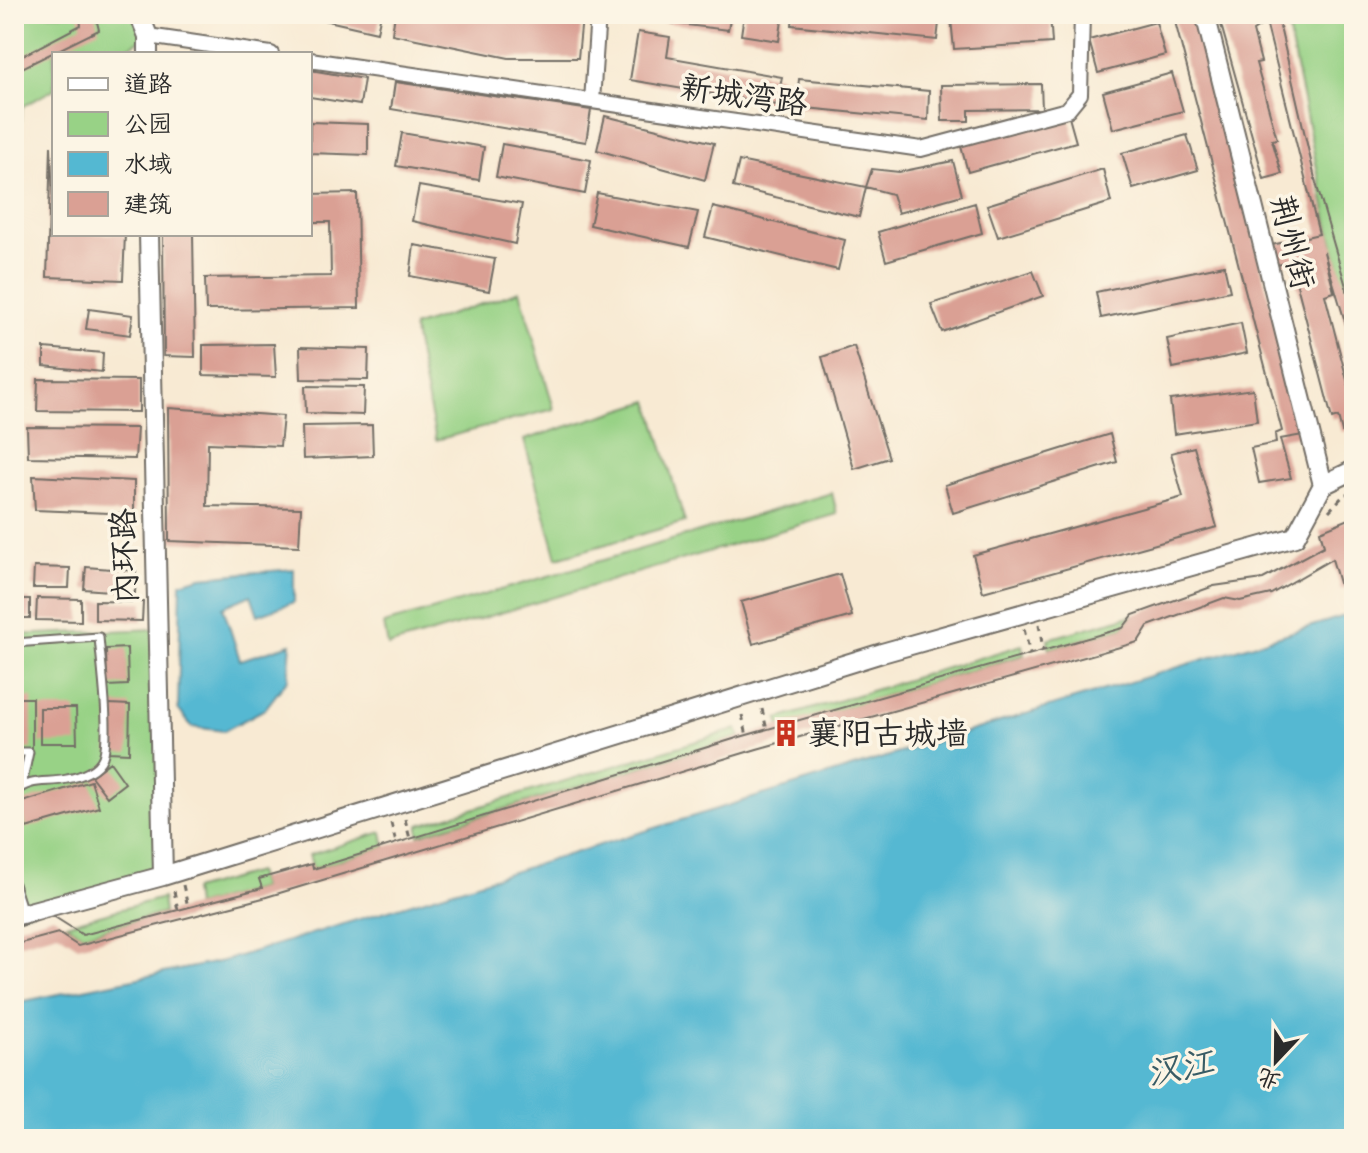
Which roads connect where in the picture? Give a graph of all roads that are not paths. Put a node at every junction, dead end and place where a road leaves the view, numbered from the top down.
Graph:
1 (139, 14) edge
2 (598, 14) edge
3 (1082, 14) edge
4 (1205, 14) edge
5 (148, 45) edge
6 (244, 52) edge
7 (312, 60) edge
8 (592, 101) junction
9 (149, 236) edge
10 (1354, 470) edge
11 (1323, 485) junction
12 (14, 643) edge
13 (14, 752) edge
14 (22, 785) junction
15 (14, 793) edge
16 (168, 882) junction
17 (14, 884) edge
18 (19, 915) edge

1 - 5 street
2 - 8 street
3 - 8 street, 新城湾路
4 - 11 street, 荆州街
5 - 6 street
7 - 8 street, 新城湾路
9 - 16 street, 内环路
10 - 11 street
11 - 16 street
12 - 14 lane
13 - 14 lane
14 - 15 lane
16 - 18 street
17 - 18 lane

